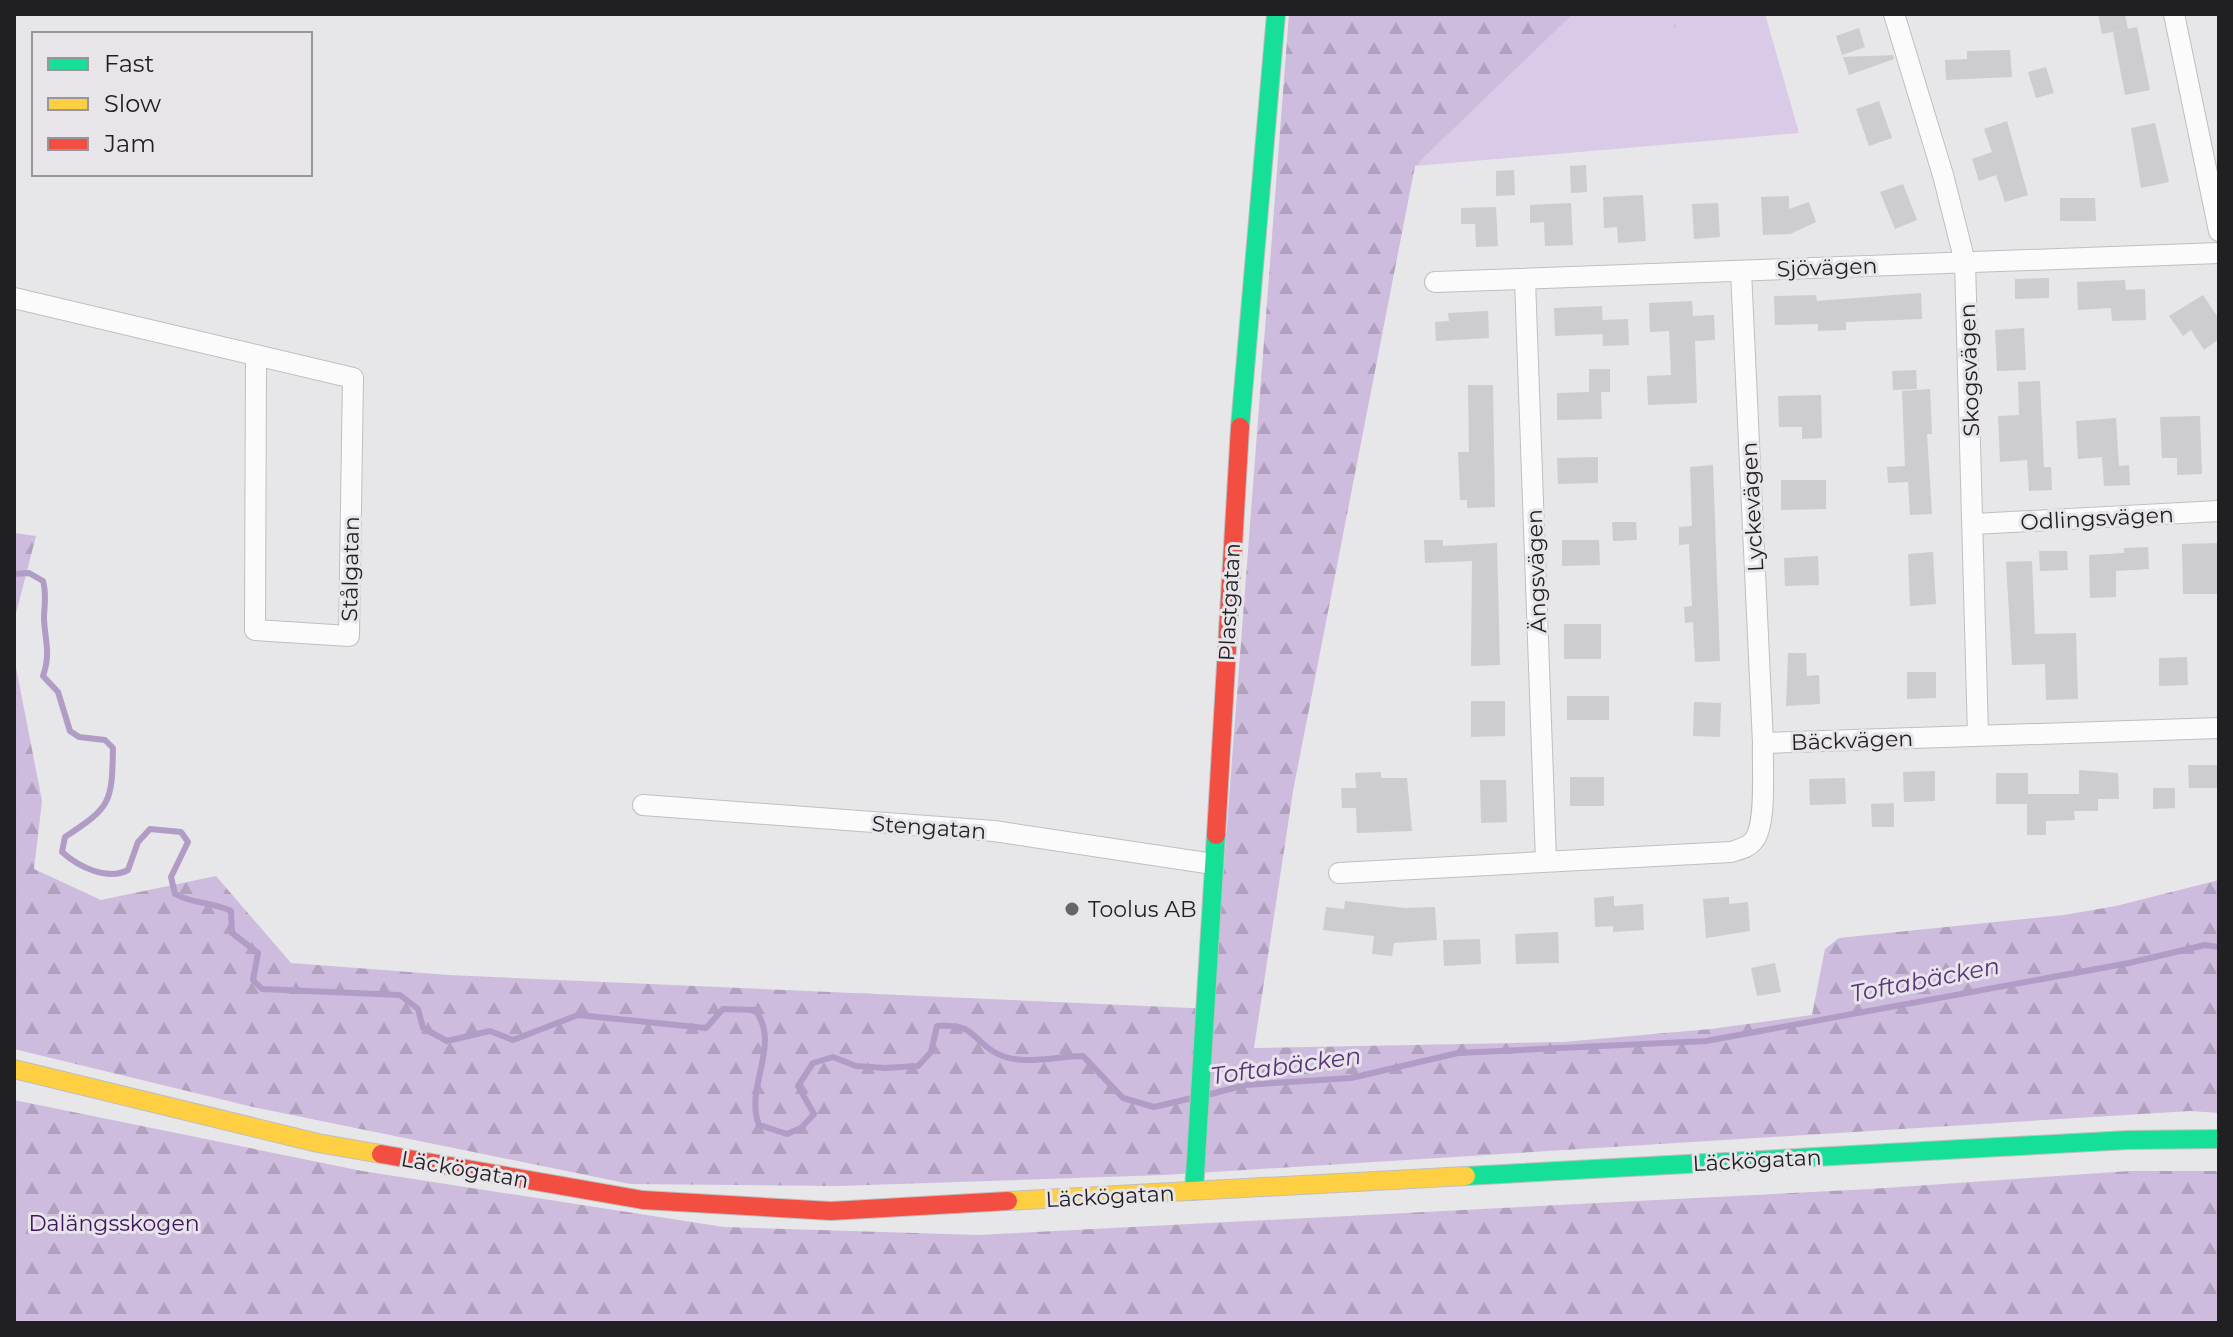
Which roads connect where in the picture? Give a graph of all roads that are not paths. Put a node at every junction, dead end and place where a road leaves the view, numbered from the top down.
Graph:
1 (1276, 14) edge
2 (1894, 14) edge
3 (2174, 14) edge
4 (2219, 231) edge
5 (2219, 253) edge
6 (1965, 262) junction
7 (1741, 271) junction
8 (1525, 280) junction
9 (1435, 282) dead end
10 (14, 298) edge
11 (256, 355) junction
12 (2219, 511) edge
13 (1974, 524) junction
14 (2219, 728) edge
15 (1978, 735) junction
16 (1763, 743) junction
17 (643, 805) dead end
18 (1546, 861) junction
19 (1213, 864) junction
20 (1339, 873) dead end
21 (14, 1069) edge
22 (2219, 1139) edge
23 (1194, 1191) junction

1 - 19 main road, Plastgatan
2 - 6 street, Skogsvägen
3 - 4 street
5 - 6 street, Sjövägen
6 - 7 street, Sjövägen
6 - 13 street, Skogsvägen
7 - 8 street, Sjövägen
7 - 16 street, Lyckevägen
8 - 9 street, Sjövägen
8 - 18 street, Ängsvägen
10 - 11 street, Stålgatan
11 - 11 street, Stålgatan
12 - 13 street, Odlingsvägen
13 - 15 street, Skogsvägen
14 - 15 street, Bäckvägen
15 - 16 street, Bäckvägen
16 - 18 street, Bäckvägen
17 - 19 street, Stengatan
18 - 20 street, Bäckvägen
19 - 23 main road, Plastgatan
21 - 23 main road, Läckögatan
22 - 23 main road, Läckögatan

